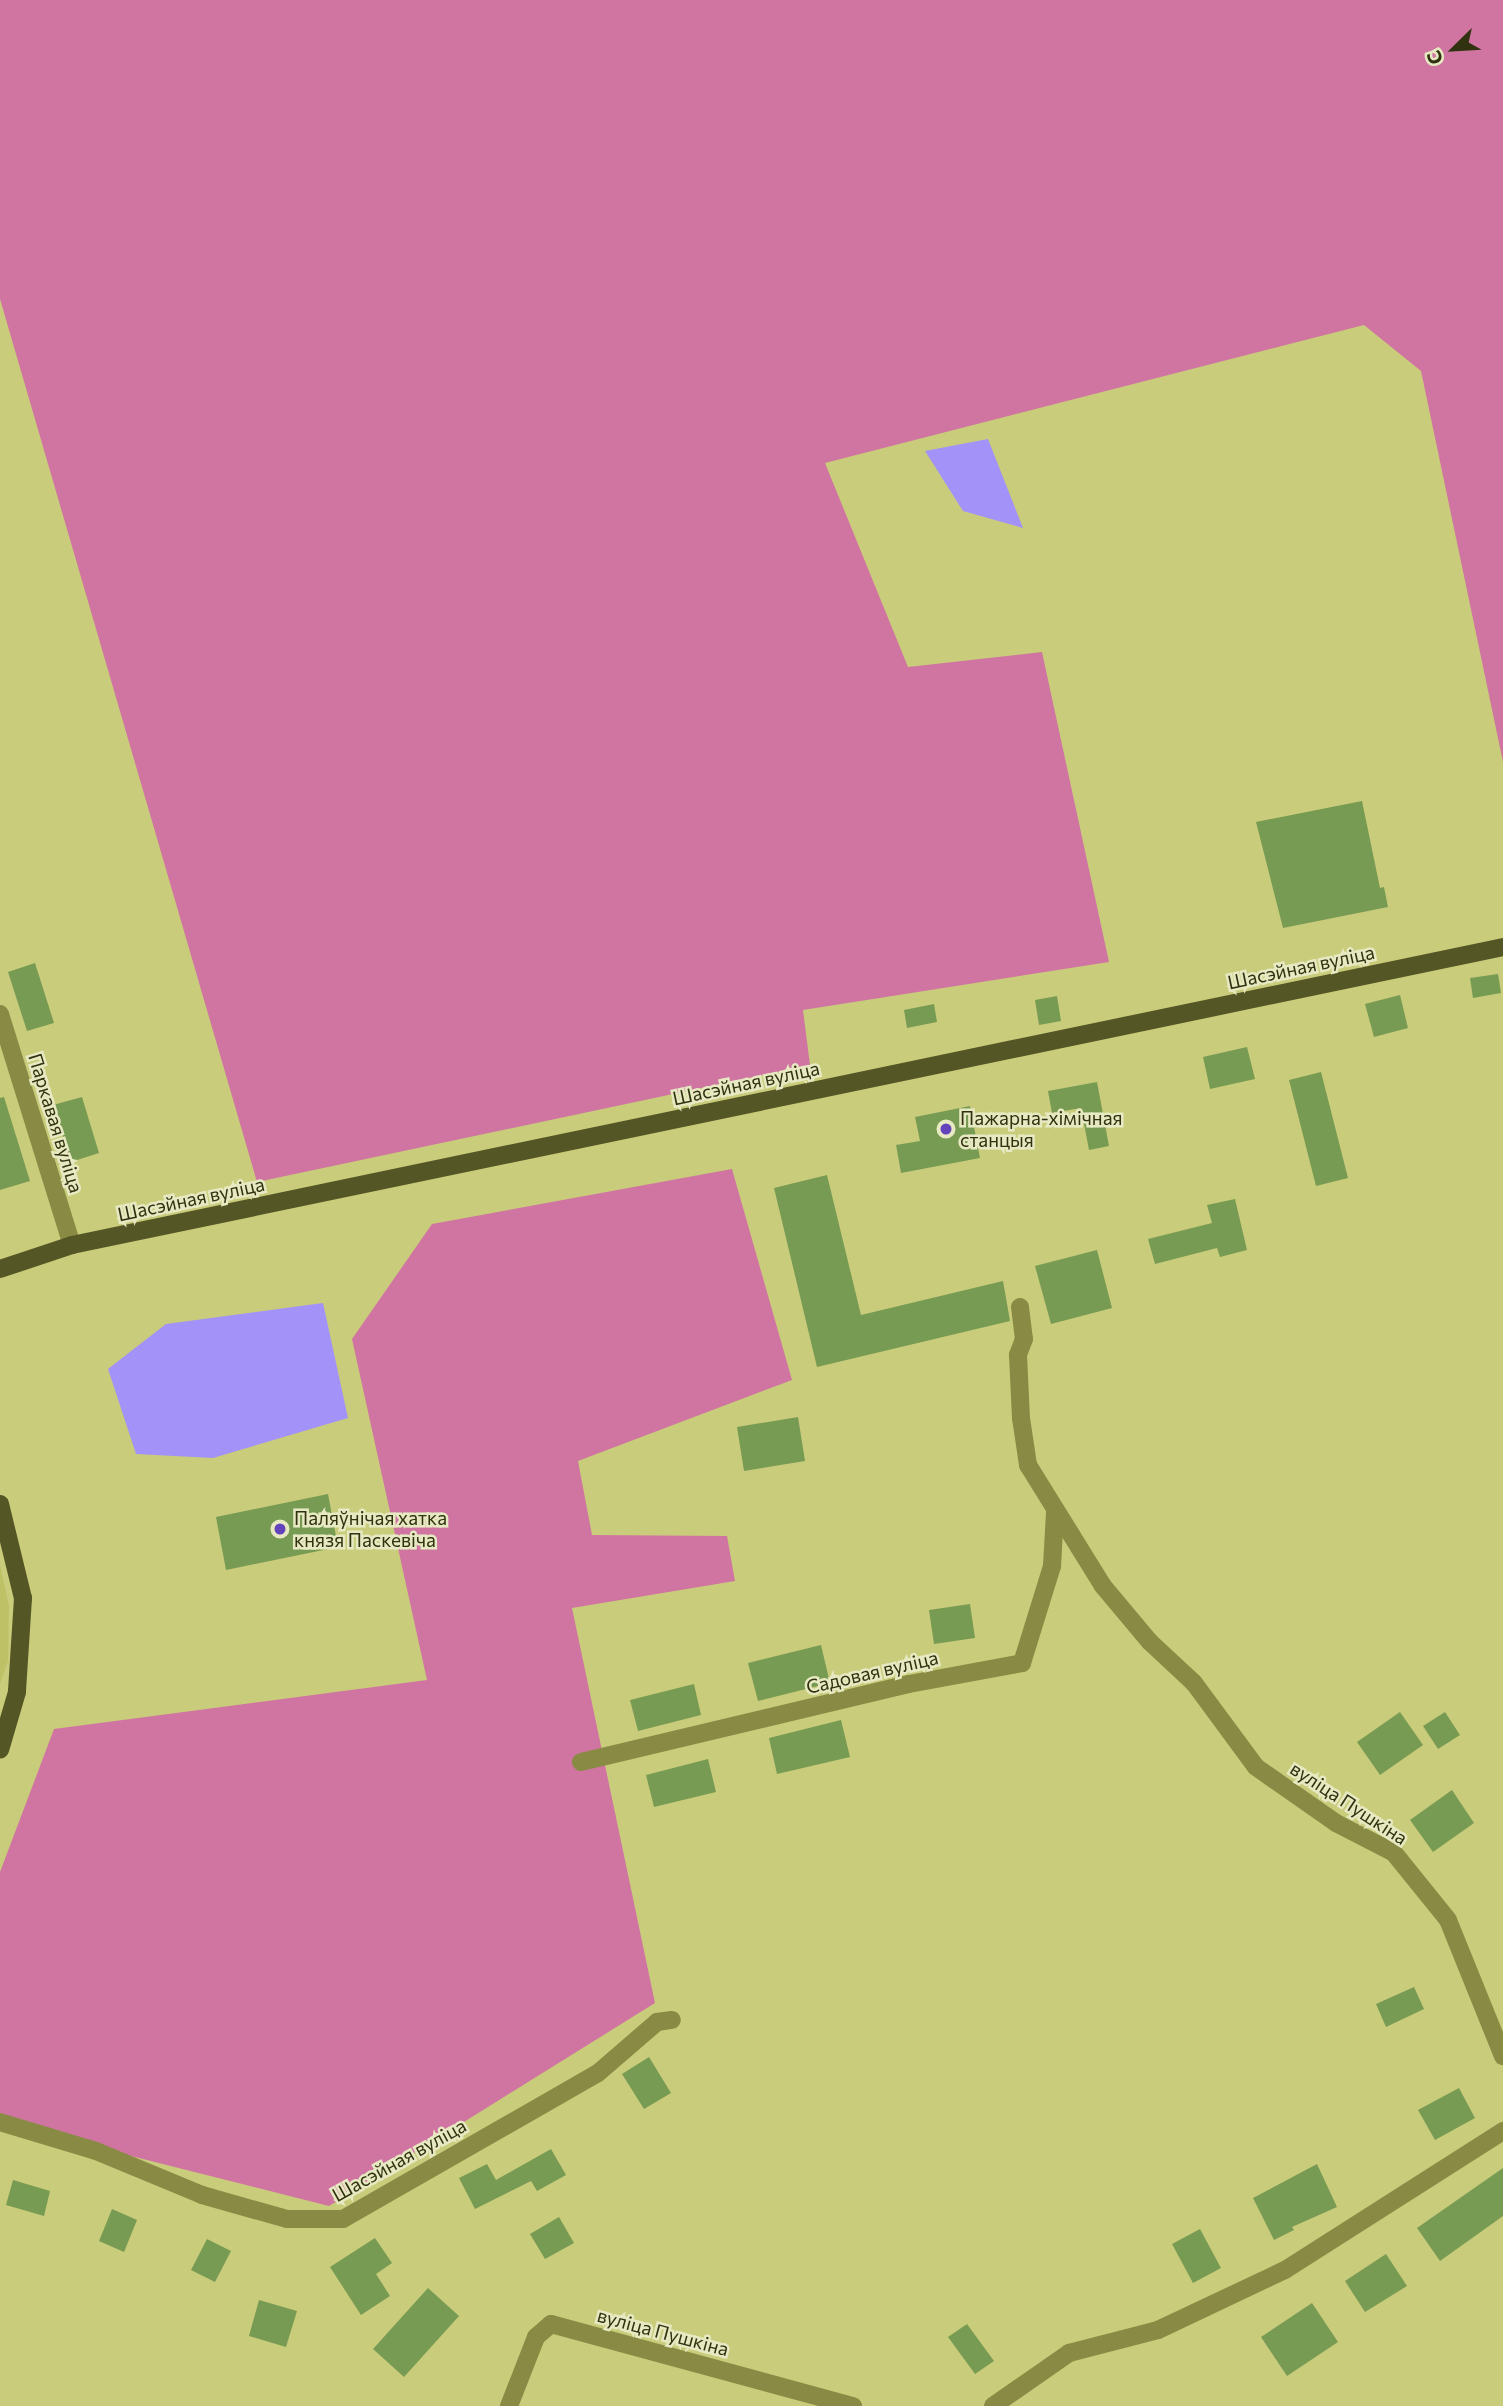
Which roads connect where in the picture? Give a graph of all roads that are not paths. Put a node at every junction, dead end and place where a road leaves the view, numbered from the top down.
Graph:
1 (1503, 947) edge
2 (0, 1014) edge
3 (72, 1245) junction
4 (0, 1269) edge
5 (1020, 1307) dead end
6 (0, 1504) edge
7 (1055, 1512) junction
8 (0, 1751) edge
9 (581, 1762) dead end
10 (673, 2020) dead end
11 (1503, 2056) edge
12 (0, 2122) edge
13 (1503, 2131) edge
14 (509, 2406) edge
15 (853, 2406) edge
16 (993, 2406) edge

1 - 3 main road, Шасэйная вуліца
2 - 3 street, Паркавая вуліца
3 - 4 main road, Шасэйная вуліца
5 - 7 street, вуліца Пушкіна
6 - 8 main road
7 - 9 street, Садовая вуліца
7 - 11 street, вуліца Пушкіна
10 - 12 street, Шасэйная вуліца
13 - 16 street
14 - 15 street, вуліца Пушкіна

